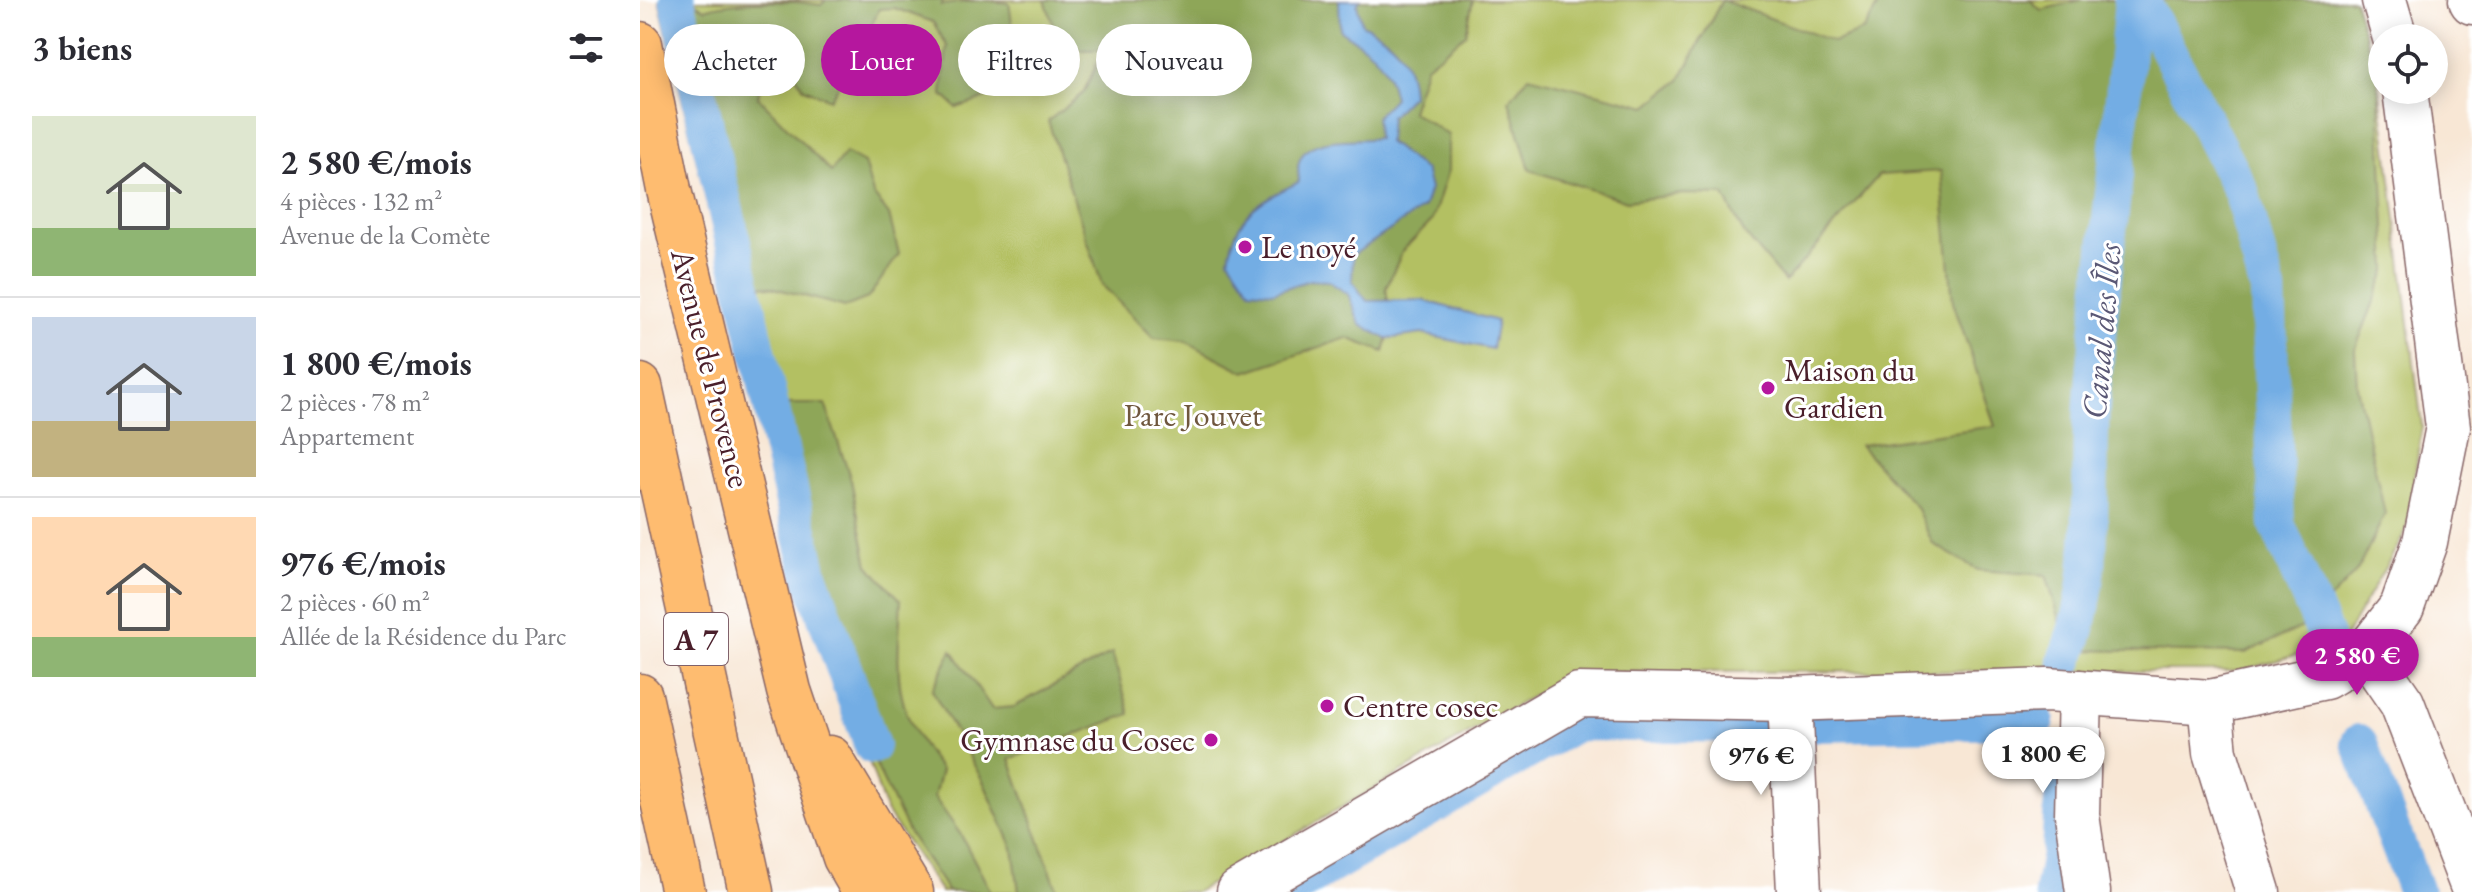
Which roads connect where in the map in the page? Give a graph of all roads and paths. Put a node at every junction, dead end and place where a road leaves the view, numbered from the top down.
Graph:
1 (2384, 0) edge
2 (2391, 24) edge
3 (640, 44) edge
4 (2407, 104) edge
5 (640, 386) edge
6 (2367, 652) junction
7 (789, 691) junction
8 (2080, 692) junction
9 (640, 696) edge
10 (1790, 699) junction
11 (2210, 702) junction
12 (2472, 885) edge
13 (683, 892) edge
14 (751, 892) edge
15 (865, 892) edge
16 (911, 892) edge
17 (1239, 892) edge
18 (1799, 892) edge
19 (2088, 892) edge
20 (2258, 892) edge

1 - 2 street
3 - 7 main road, Avenue de Provence
4 - 6 street
5 - 14 main road, A 7
6 - 11 street
6 - 12 street
7 - 15 main road, Avenue de Provence
7 - 16 main road, Avenue de Provence
8 - 10 street
8 - 11 street
8 - 19 street
9 - 13 main road, A 7
10 - 17 street
10 - 18 street
11 - 20 street

